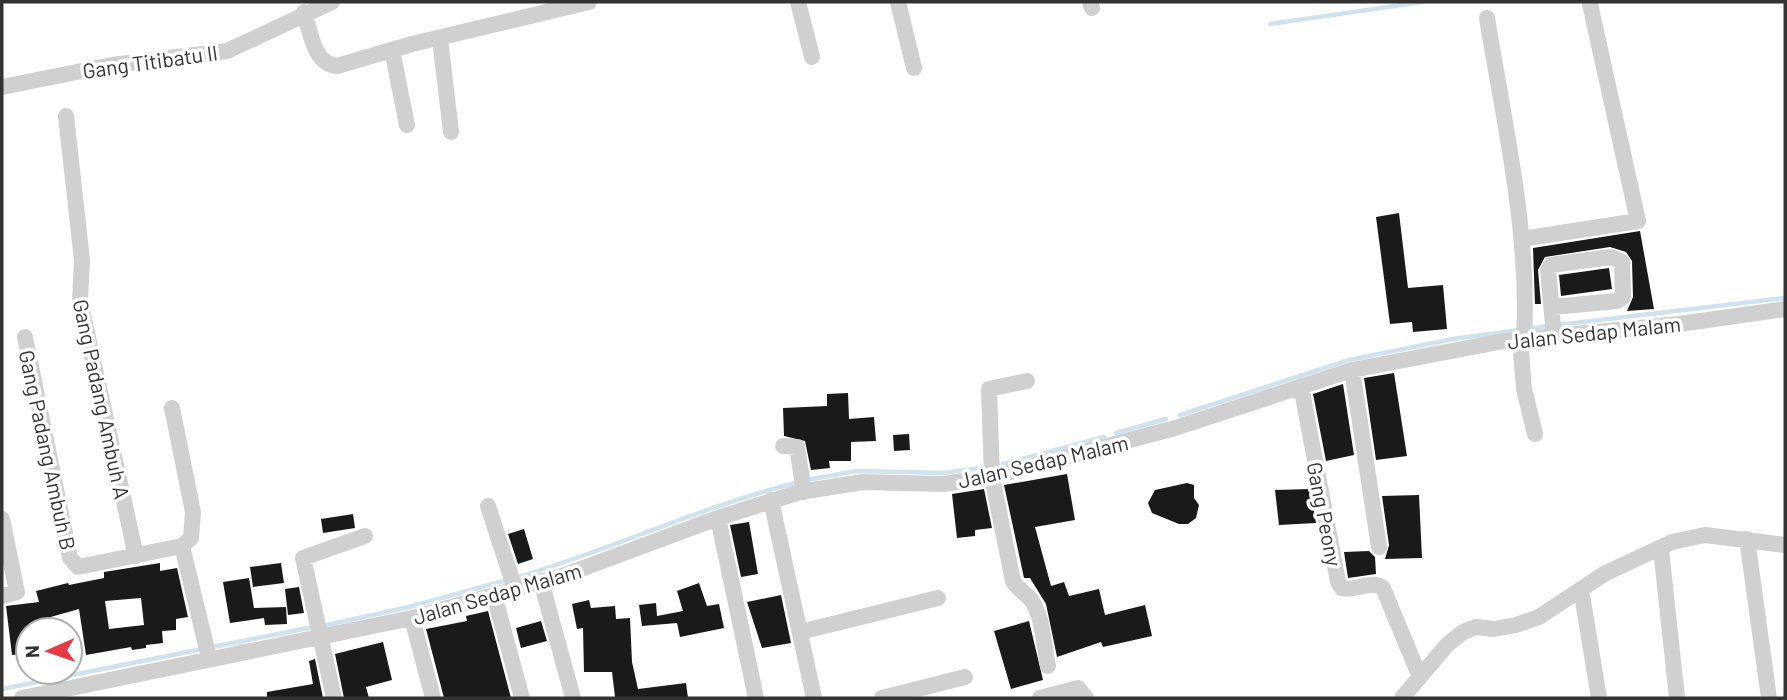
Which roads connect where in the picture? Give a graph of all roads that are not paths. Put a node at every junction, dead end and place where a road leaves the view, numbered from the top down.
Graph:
1 (332, 2) edge
2 (589, 2) edge
3 (799, 2) edge
4 (898, 2) edge
5 (1590, 4) dead end
6 (304, 12) junction
7 (1487, 18) dead end
8 (440, 39) junction
9 (392, 50) junction
10 (812, 58) dead end
11 (914, 68) dead end
12 (2, 87) edge
13 (66, 116) dead end
14 (407, 125) dead end
15 (451, 132) dead end
16 (1521, 239) junction
17 (1785, 309) edge
18 (1553, 323) junction
19 (1523, 333) junction
20 (25, 337) dead end
21 (1352, 370) junction
22 (1027, 381) dead end
23 (1301, 386) junction
24 (172, 408) dead end
25 (1535, 434) dead end
26 (783, 446) dead end
27 (992, 467) junction
28 (803, 483) junction
29 (771, 500) junction
30 (488, 506) dead end
31 (718, 518) junction
32 (2, 519) edge
33 (365, 536) dead end
34 (1747, 539) junction
35 (1785, 545) edge
36 (182, 546) junction
37 (1379, 547) dead end
38 (1661, 549) junction
39 (135, 556) junction
40 (513, 579) junction
41 (541, 581) junction
42 (1581, 589) junction
43 (9, 594) edge
44 (494, 595) junction
45 (938, 598) dead end
46 (412, 618) junction
47 (320, 629) junction
48 (800, 632) junction
49 (207, 650) junction
50 (1048, 666) dead end
51 (1419, 675) junction
52 (965, 677) dead end
53 (22, 698) edge
54 (334, 698) edge
55 (433, 698) edge
56 (523, 698) edge
57 (573, 698) edge
58 (756, 698) edge
59 (814, 698) edge
60 (883, 698) edge
61 (1040, 698) edge
62 (1086, 698) edge
63 (1402, 698) edge
64 (1599, 698) edge
65 (1677, 698) edge
66 (1769, 698) edge

1 - 6 street, Gang Titibatu II
2 - 8 street
3 - 10 street
4 - 11 street
5 - 16 street
6 - 9 street
6 - 12 street, Gang Titibatu II
7 - 16 street
8 - 9 street
8 - 15 street
9 - 14 street
13 - 39 street, Gang Padang Ambuh A
16 - 19 street
17 - 18 street, Jalan Sedap Malam
18 - 18 street
18 - 19 street, Jalan Sedap Malam
19 - 21 street, Jalan Sedap Malam
19 - 25 street
20 - 39 street, Gang Padang Ambuh B
21 - 23 street, Jalan Sedap Malam
21 - 37 street
22 - 27 street
23 - 27 street, Jalan Sedap Malam
23 - 51 street, Gang Peony
24 - 36 street
26 - 28 street
27 - 28 street, Jalan Sedap Malam
27 - 50 street
28 - 29 street, Jalan Sedap Malam
29 - 31 street, Jalan Sedap Malam
29 - 48 street
30 - 40 street
31 - 41 street, Jalan Sedap Malam
31 - 58 street
32 - 43 street
33 - 47 street
34 - 35 street
34 - 38 street
34 - 66 street
36 - 39 street
36 - 49 street
38 - 42 street
38 - 65 street
40 - 41 street, Jalan Sedap Malam
40 - 44 street, Jalan Sedap Malam
41 - 57 street
42 - 51 street
42 - 64 street
44 - 46 street, Jalan Sedap Malam
44 - 56 street
45 - 48 street
46 - 47 street, Jalan Sedap Malam
46 - 55 street
47 - 49 street, Jalan Sedap Malam
47 - 54 street
48 - 59 street
49 - 53 street, Jalan Sedap Malam
51 - 63 street
52 - 60 street
61 - 62 street

